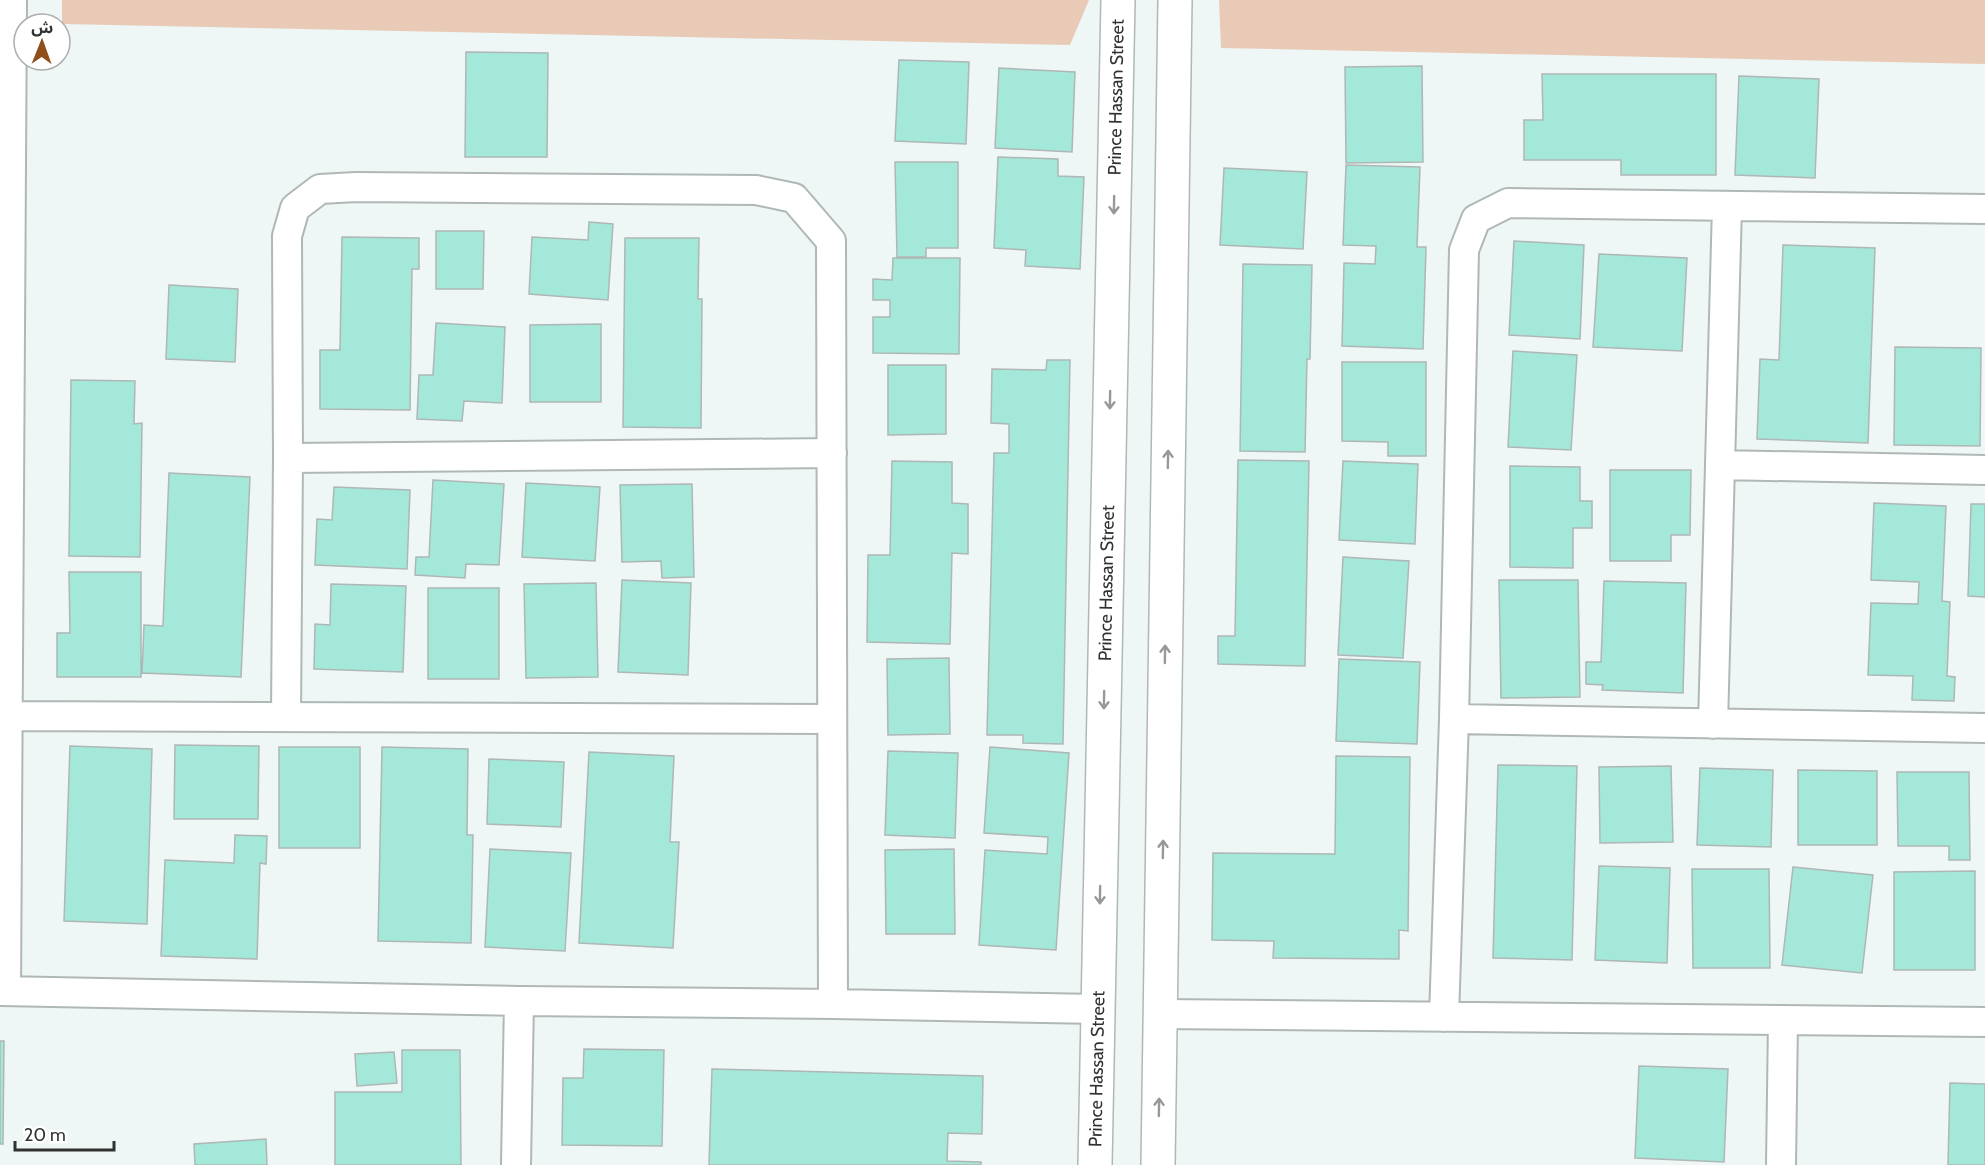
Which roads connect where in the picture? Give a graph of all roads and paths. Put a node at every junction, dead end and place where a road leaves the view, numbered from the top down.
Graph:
1 (12, 0) edge
2 (1118, 0) edge
3 (1175, 0) edge
4 (5, 185) edge
5 (1727, 206) junction
6 (1985, 209) edge
7 (831, 453) junction
8 (288, 458) junction
9 (1720, 465) junction
10 (1985, 470) edge
11 (8, 717) junction
12 (286, 717) junction
13 (832, 719) junction
14 (1454, 719) junction
15 (1713, 724) junction
16 (1985, 728) edge
17 (3, 991) edge
18 (519, 1001) junction
19 (833, 1004) junction
20 (1098, 1009) junction
21 (1160, 1014) junction
22 (1444, 1017) junction
23 (1783, 1020) junction
24 (1985, 1022) edge
25 (516, 1165) edge
26 (1095, 1165) edge
27 (1158, 1165) edge
28 (1781, 1165) edge

1 - 4 street
2 -> 20 main road, Prince Hassan Street
21 -> 3 main road
4 - 11 street
5 - 6 street
5 - 9 street
5 - 14 street
7 - 8 street
7 - 8 street
7 - 13 street
8 - 12 street
9 - 10 street
9 - 15 street
11 - 12 street
11 - 17 street
12 - 13 street
13 - 19 street
14 - 15 street
14 - 22 street
15 - 16 street
17 - 18 street
18 - 19 street
18 - 25 street
19 - 20 street
20 - 26 main road, Prince Hassan Street
21 - 22 street
27 -> 21 main road
22 - 23 street
23 - 24 street
23 - 28 street

